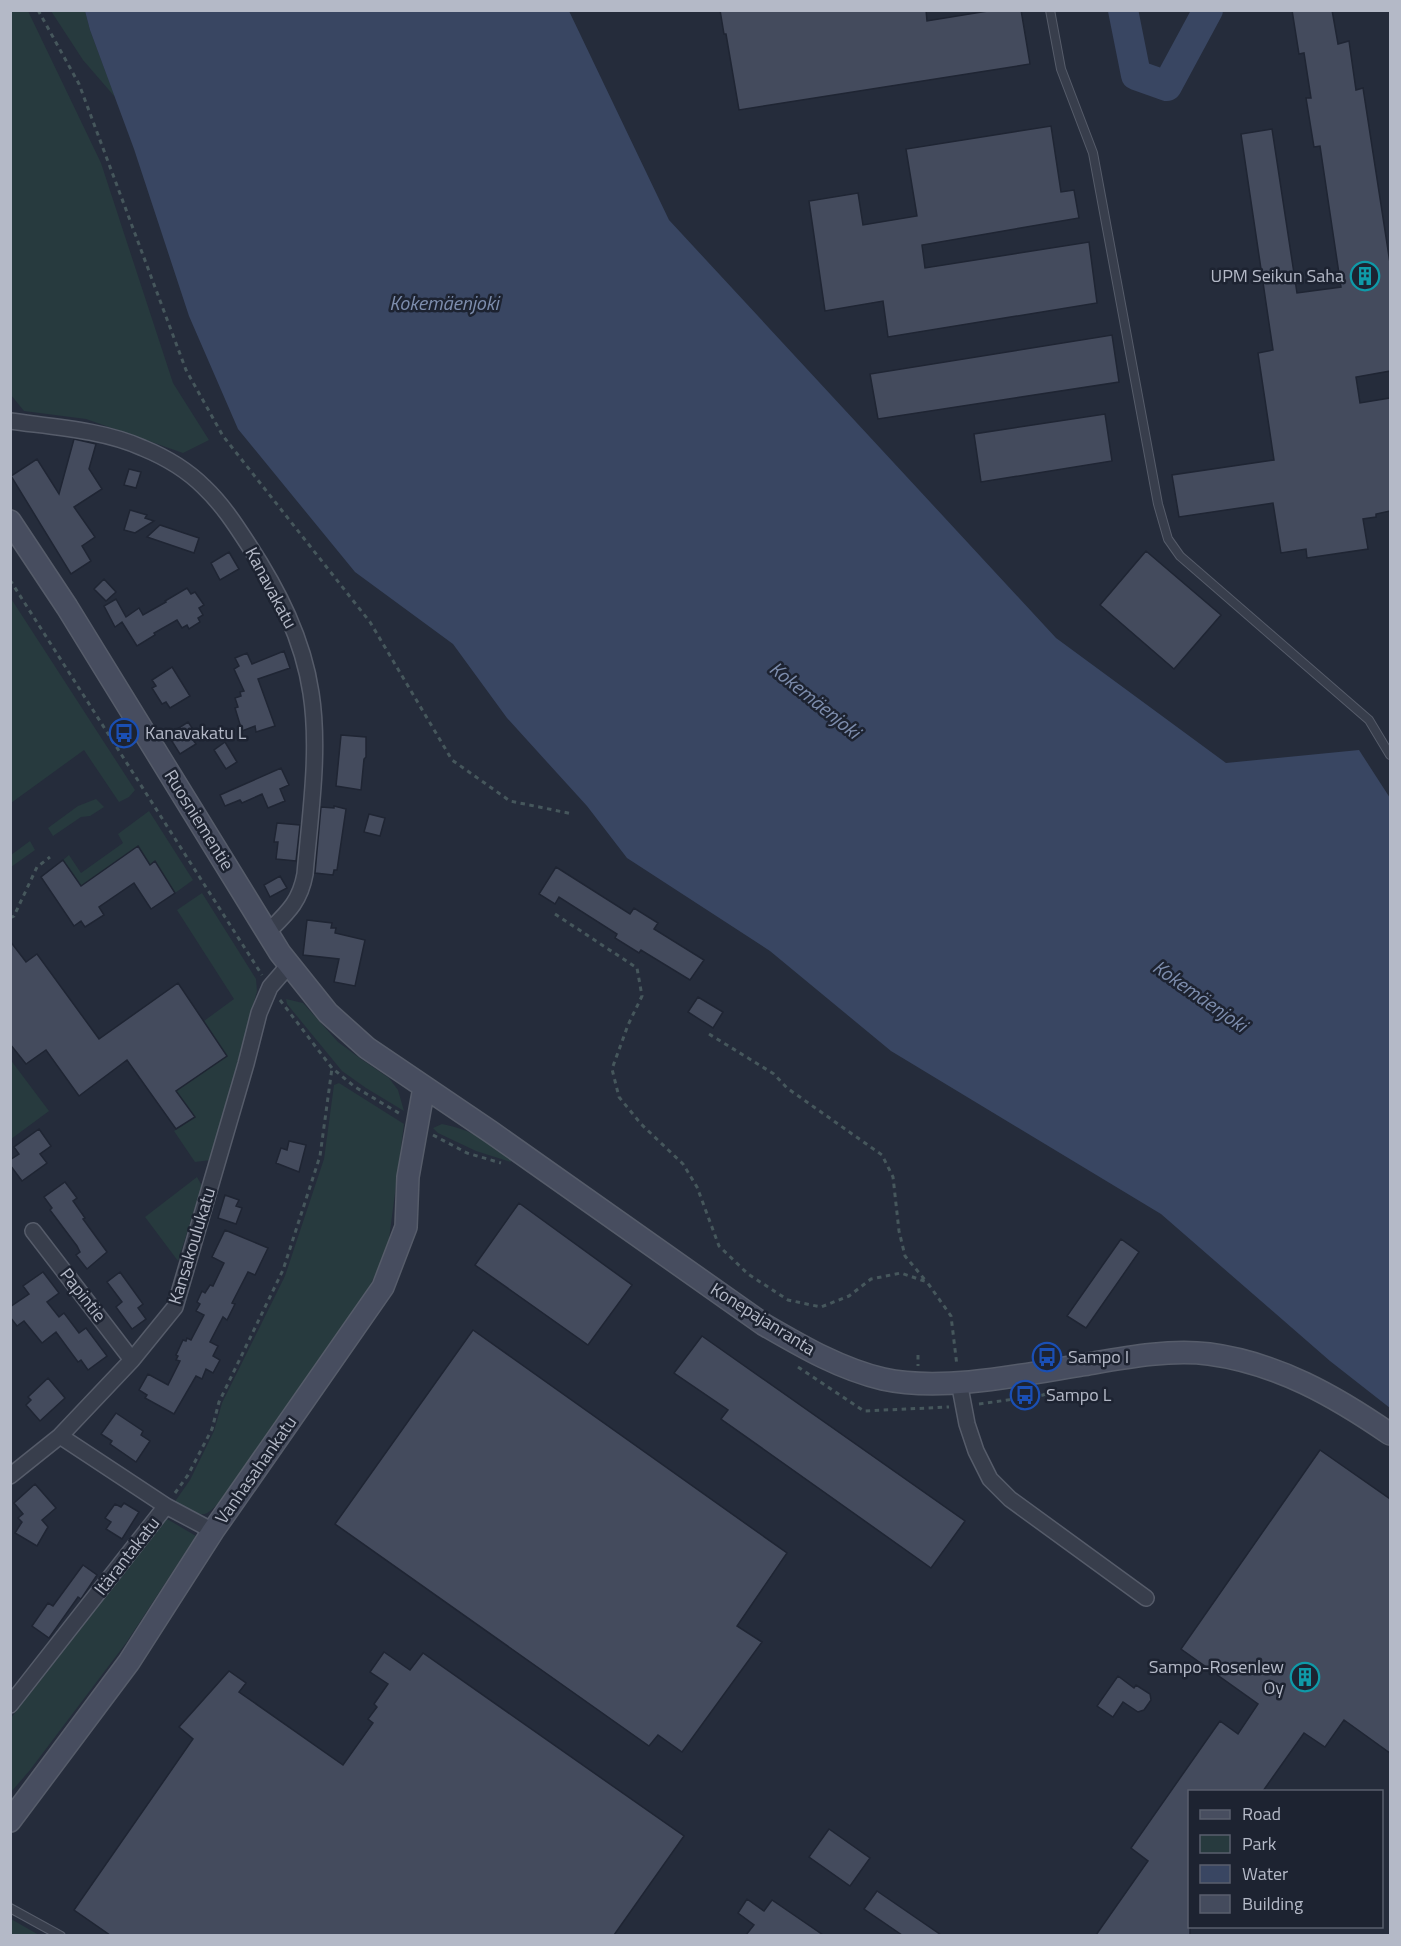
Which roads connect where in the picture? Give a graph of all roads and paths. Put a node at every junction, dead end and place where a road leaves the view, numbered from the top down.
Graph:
1 (38, 10) edge
2 (1050, 10) edge
3 (10, 421) edge
4 (10, 521) edge
5 (10, 580) edge
6 (1390, 755) edge
7 (573, 814) dead end
8 (50, 857) dead end
9 (555, 914) dead end
10 (12, 915) edge
11 (268, 932) junction
12 (289, 965) junction
13 (270, 987) junction
14 (709, 1034) dead end
15 (332, 1068) junction
16 (424, 1086) junction
17 (416, 1124) junction
18 (510, 1167) dead end
19 (33, 1231) dead end
20 (927, 1282) junction
21 (132, 1360) junction
22 (798, 1366) dead end
23 (959, 1382) junction
24 (1060, 1388) dead end
25 (962, 1406) junction
26 (1390, 1434) edge
27 (60, 1436) junction
28 (10, 1476) edge
29 (165, 1506) junction
30 (213, 1531) junction
31 (1146, 1599) dead end
32 (10, 1705) edge
33 (10, 1821) edge
34 (10, 1908) edge
35 (61, 1935) edge

1 - 7 path
2 - 6 lane
3 - 11 street, Kanavakatu
4 - 11 main road, Ruosniementie
5 - 13 path
8 - 10 path
9 - 20 path
11 - 12 main road, Ruosniementie
12 - 13 street, Kansakoulukatu
12 - 16 main road, Ruosniementie
13 - 15 path
13 - 21 street, Kansakoulukatu
14 - 20 path
15 - 17 path
15 - 29 path
16 - 17 main road, Vanhasahankatu
16 - 23 main road, Konepajanranta
17 - 18 path
17 - 30 main road, Vanhasahankatu
19 - 21 street, Papintie
20 - 23 path
21 - 27 street, Kansakoulukatu
22 - 25 path
23 - 25 street
23 - 26 main road, Konepajanranta
24 - 25 path
25 - 31 street
27 - 28 street, Kansakoulukatu
27 - 29 street, Itärantakatu
29 - 30 street
29 - 32 street, Itärantakatu
30 - 33 main road, Vanhasahankatu
34 - 35 lane

